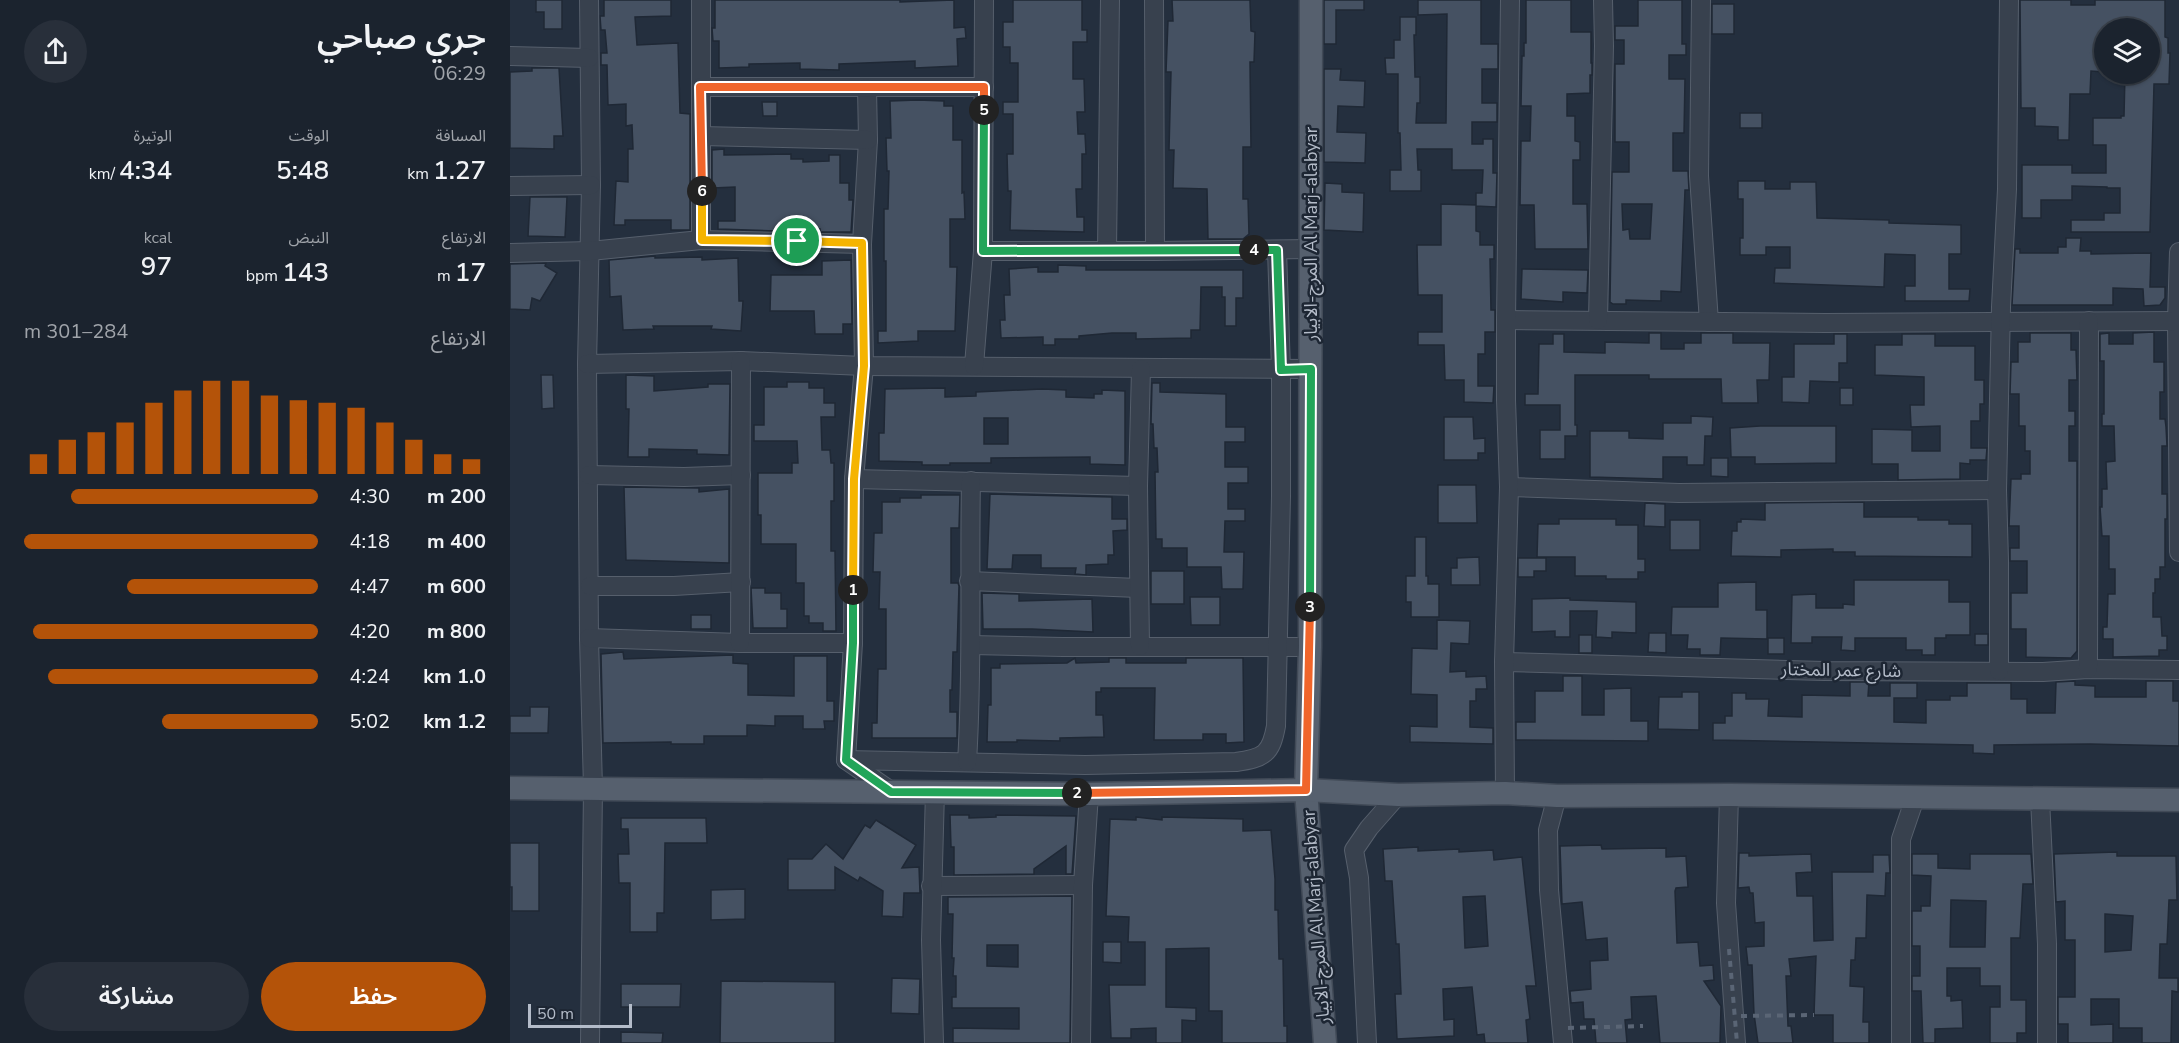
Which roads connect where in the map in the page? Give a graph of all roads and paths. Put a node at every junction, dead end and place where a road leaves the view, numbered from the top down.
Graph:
1 (589, 0) edge
2 (701, 0) edge
3 (984, 0) edge
4 (1110, 0) edge
5 (1154, 0) edge
6 (1311, 0) edge
7 (1510, 0) edge
8 (1603, 0) edge
9 (1701, 0) edge
10 (2009, 0) edge
11 (510, 56) edge
12 (589, 58) junction
13 (700, 87) junction
14 (984, 87) junction
15 (867, 88) junction
16 (702, 136) junction
17 (868, 140) junction
18 (591, 185) junction
19 (510, 186) edge
20 (702, 240) junction
21 (862, 243) junction
22 (1311, 249) junction
23 (1277, 250) junction
24 (590, 251) junction
25 (983, 251) junction
26 (1107, 251) junction
27 (1155, 251) junction
28 (2179, 252) edge
29 (510, 253) edge
30 (1506, 320) junction
31 (1598, 320) junction
32 (2001, 321) junction
33 (2089, 321) junction
34 (2178, 321) edge
35 (1709, 322) junction
36 (741, 362) junction
37 (587, 364) junction
38 (864, 366) junction
39 (975, 366) junction
40 (1141, 369) junction
41 (1311, 369) junction
42 (1281, 370) junction
43 (589, 475) junction
44 (741, 475) junction
45 (854, 479) junction
46 (971, 481) junction
47 (1138, 486) junction
48 (1509, 487) junction
49 (1996, 490) junction
50 (2179, 552) edge
51 (969, 581) junction
52 (741, 582) junction
53 (590, 586) junction
54 (1138, 588) junction
55 (589, 638) junction
56 (740, 643) junction
57 (853, 643) junction
58 (971, 645) junction
59 (1140, 646) junction
60 (1310, 647) junction
61 (1277, 648) junction
62 (1503, 662) junction
63 (2088, 669) junction
64 (1999, 670) junction
65 (2179, 670) edge
66 (846, 760) junction
67 (967, 762) junction
68 (510, 788) edge
69 (593, 788) junction
70 (1306, 790) junction
71 (935, 791) junction
72 (891, 792) junction
73 (1505, 793) junction
74 (1089, 794) junction
75 (1398, 795) junction
76 (1729, 795) junction
77 (1557, 796) junction
78 (1915, 798) junction
79 (2040, 800) junction
80 (2179, 800) edge
81 (1083, 885) junction
82 (931, 886) junction
83 (590, 1043) edge
84 (934, 1043) edge
85 (1081, 1043) edge
86 (1325, 1043) edge
87 (1367, 1043) edge
88 (1563, 1043) edge
89 (1736, 1043) edge
90 (1901, 1043) edge
91 (2047, 1043) edge

1 - 12 street
2 - 13 street
3 - 14 street
4 - 26 street
5 - 27 street
6 - 22 main road, المرج-الابيار Al Marj-alabyar
7 - 30 street
8 - 31 street
9 - 35 street
10 - 32 street
11 - 12 street
12 - 18 street
13 - 15 street
13 - 16 street
14 - 15 street
14 - 25 street
15 - 17 street
16 - 17 street
16 - 20 street
17 - 21 street
18 - 19 street
18 - 24 street
20 - 21 street
20 - 24 street
21 - 38 street
22 - 23 street
22 - 41 main road, المرج-الابيار Al Marj-alabyar
23 - 27 street
23 - 42 street
24 - 29 street
24 - 37 street
25 - 26 street
25 - 39 street
26 - 27 street
28 - 34 street
30 - 31 street
30 - 48 street
31 - 35 street
32 - 33 street
32 - 35 street
32 - 49 street
33 - 34 street
33 - 63 street
34 - 50 street
36 - 37 street
36 - 38 street
36 - 44 street
37 - 43 street
38 - 39 street
38 - 45 street
39 - 40 street
40 - 42 street
40 - 47 street
41 - 42 street
41 - 60 main road, المرج-الابيار Al Marj-alabyar
42 - 61 street
43 - 44 street
43 - 53 street
44 - 52 street
45 - 46 street
45 - 57 street
46 - 47 street
46 - 51 street
47 - 54 street
48 - 49 street
48 - 62 street
49 - 64 street
51 - 54 street
51 - 58 street
52 - 53 street
52 - 56 street
53 - 55 street
54 - 59 street
55 - 56 street
55 - 69 street
56 - 57 street
57 - 66 street
58 - 59 street
58 - 67 street
59 - 61 street
60 - 61 street
60 - 70 main road, المرج-الابيار Al Marj-alabyar
61 - 67 street
62 - 64 street, شارع عمر المختار
62 - 73 street
63 - 64 street, شارع عمر المختار
63 - 65 street, شارع عمر المختار
66 - 67 street
66 - 72 street
68 - 69 main road
69 - 72 main road
69 - 83 street
70 - 74 main road
70 - 75 main road
70 - 86 main road, المرج-الابيار Al Marj-alabyar
71 - 72 main road
71 - 74 main road
71 - 82 street
73 - 75 main road
73 - 77 main road
74 - 81 street
75 - 87 street
76 - 77 main road
76 - 78 main road
76 - 89 street
77 - 88 street
78 - 79 main road
78 - 90 street
79 - 80 main road
79 - 91 street
81 - 82 street
81 - 85 street
82 - 84 street

